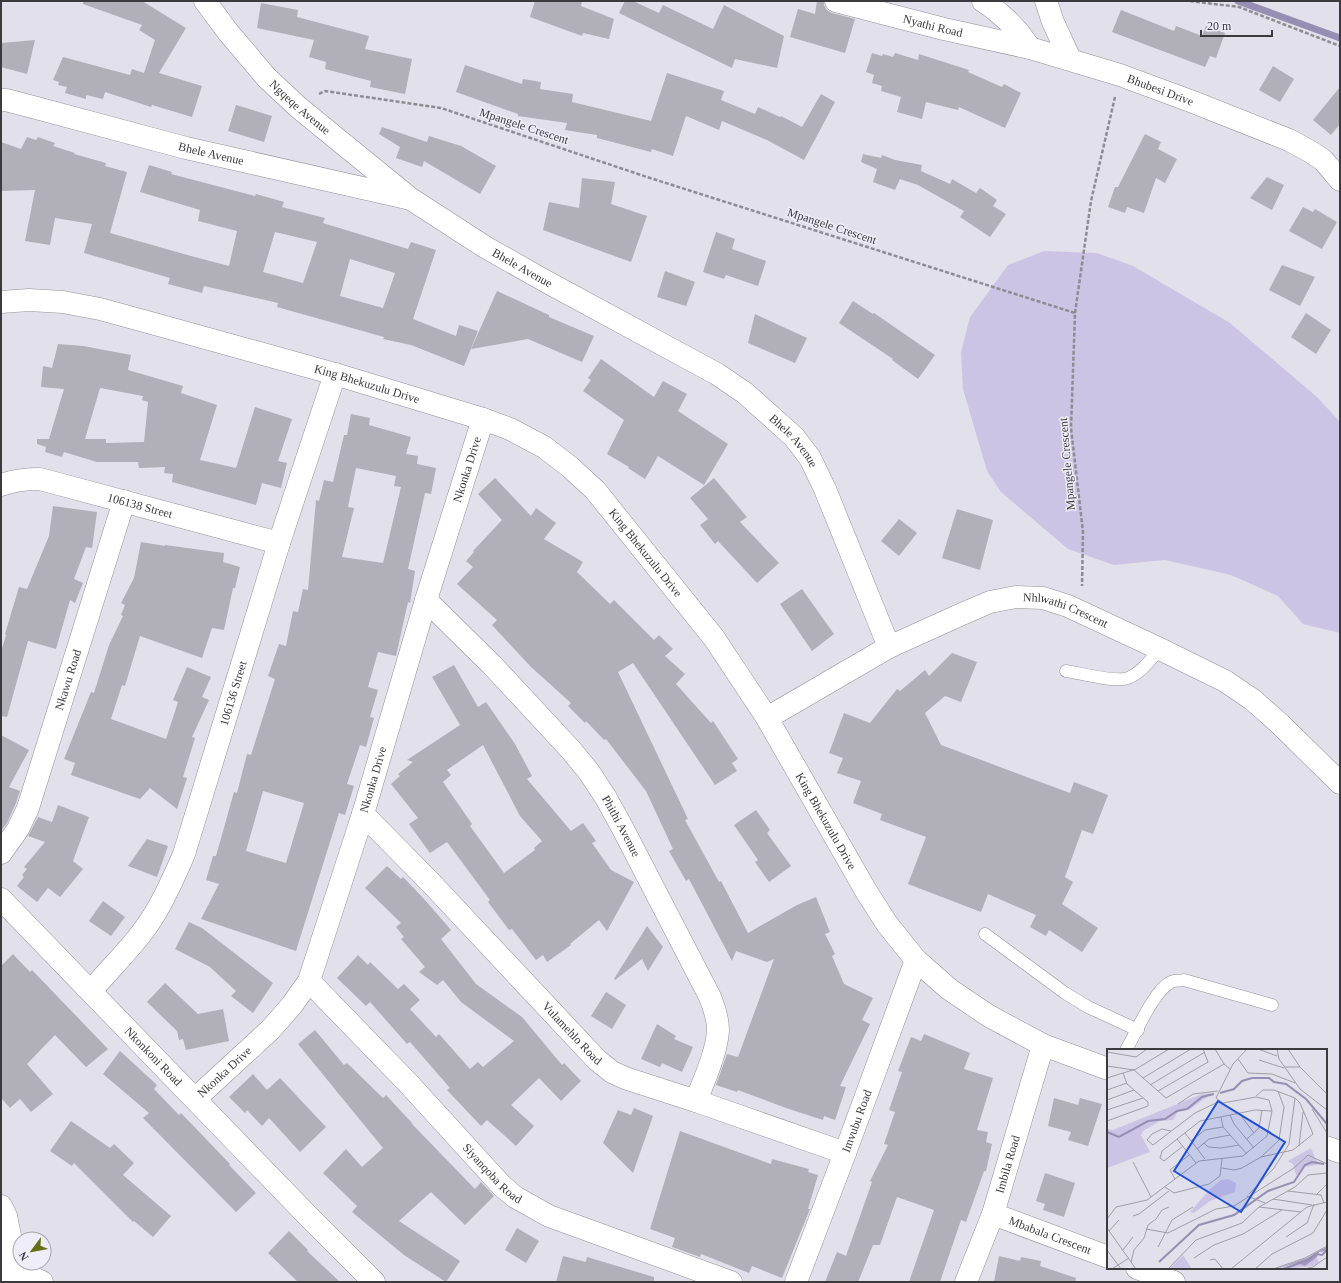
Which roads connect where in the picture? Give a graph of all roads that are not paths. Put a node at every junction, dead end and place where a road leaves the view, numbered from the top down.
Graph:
1 (205, 1) edge
2 (836, 1) edge
3 (983, 1) edge
4 (1046, 1) edge
5 (1030, 48) junction
6 (1070, 59) junction
7 (1, 100) edge
8 (1340, 180) edge
9 (411, 199) junction
10 (1, 302) edge
11 (334, 374) junction
12 (483, 419) junction
13 (1, 485) edge
14 (124, 501) junction
15 (279, 543) junction
16 (426, 600) junction
17 (889, 647) junction
18 (1160, 649) junction
19 (1066, 671) dead end
20 (767, 718) junction
21 (1340, 782) edge
22 (363, 814) junction
23 (1, 853) edge
24 (1, 899) edge
25 (985, 934) dead end
26 (916, 960) junction
27 (309, 982) junction
28 (91, 991) junction
29 (1272, 1005) dead end
30 (1138, 1030) junction
31 (1043, 1045) junction
32 (1127, 1049) edge
33 (1107, 1069) edge
34 (195, 1099) junction
35 (696, 1101) junction
36 (1327, 1147) edge
37 (1340, 1152) edge
38 (845, 1153) junction
39 (1, 1206) edge
40 (992, 1214) junction
41 (1107, 1257) edge
42 (1140, 1269) edge
43 (7, 1274) edge
44 (42, 1282) edge
45 (374, 1282) edge
46 (731, 1282) edge
47 (796, 1282) edge
48 (966, 1282) edge
49 (1174, 1282) edge

1 - 9 street, Ngqeqe Avenue
2 - 5 street, Nyathi Road
3 - 5 street
4 - 6 street
5 - 6 street, Bhubesi Drive
6 - 8 street, Bhubesi Drive
7 - 9 street, Bhele Avenue
9 - 17 street, Bhele Avenue
10 - 11 street, King Bhekuzulu Drive
11 - 12 street, King Bhekuzulu Drive
11 - 15 street, 106136 Street
12 - 16 street, Nkonka Drive
12 - 20 street, King Bhekuzulu Drive
13 - 14 street, 106138 Street
14 - 15 street, 106138 Street
14 - 23 street, Nkawu Road
15 - 28 street, 106136 Street
16 - 22 street, Nkonka Drive
16 - 35 street, Phithi Avenue
17 - 18 street, Nhlwathi Crescent
17 - 20 street, Nhlwathi Crescent
18 - 19 lane
18 - 21 street, Nhlwathi Crescent
20 - 26 street, King Bhekuzulu Drive
22 - 27 street, Nkonka Drive
22 - 35 street, Vulamehlo Road
24 - 28 street, Nkonkoni Road
25 - 30 lane
26 - 31 street, King Bhekuzulu Drive
26 - 38 street, Imvubu Road
27 - 34 street, Nkonka Drive
27 - 46 street, Siyanqoba Road
28 - 34 street, Nkonkoni Road
29 - 30 lane
30 - 32 lane
31 - 33 street, King Bhekuzulu Drive
31 - 40 street, Imbila Road
34 - 45 street, Nkonkoni Road
35 - 38 street, Vulamehlo Road
36 - 37 street
38 - 47 street, Imvubu Road
39 - 43 street
40 - 41 street, Mbabala Crescent
40 - 48 street, Imbila Road
42 - 49 street
43 - 44 street

